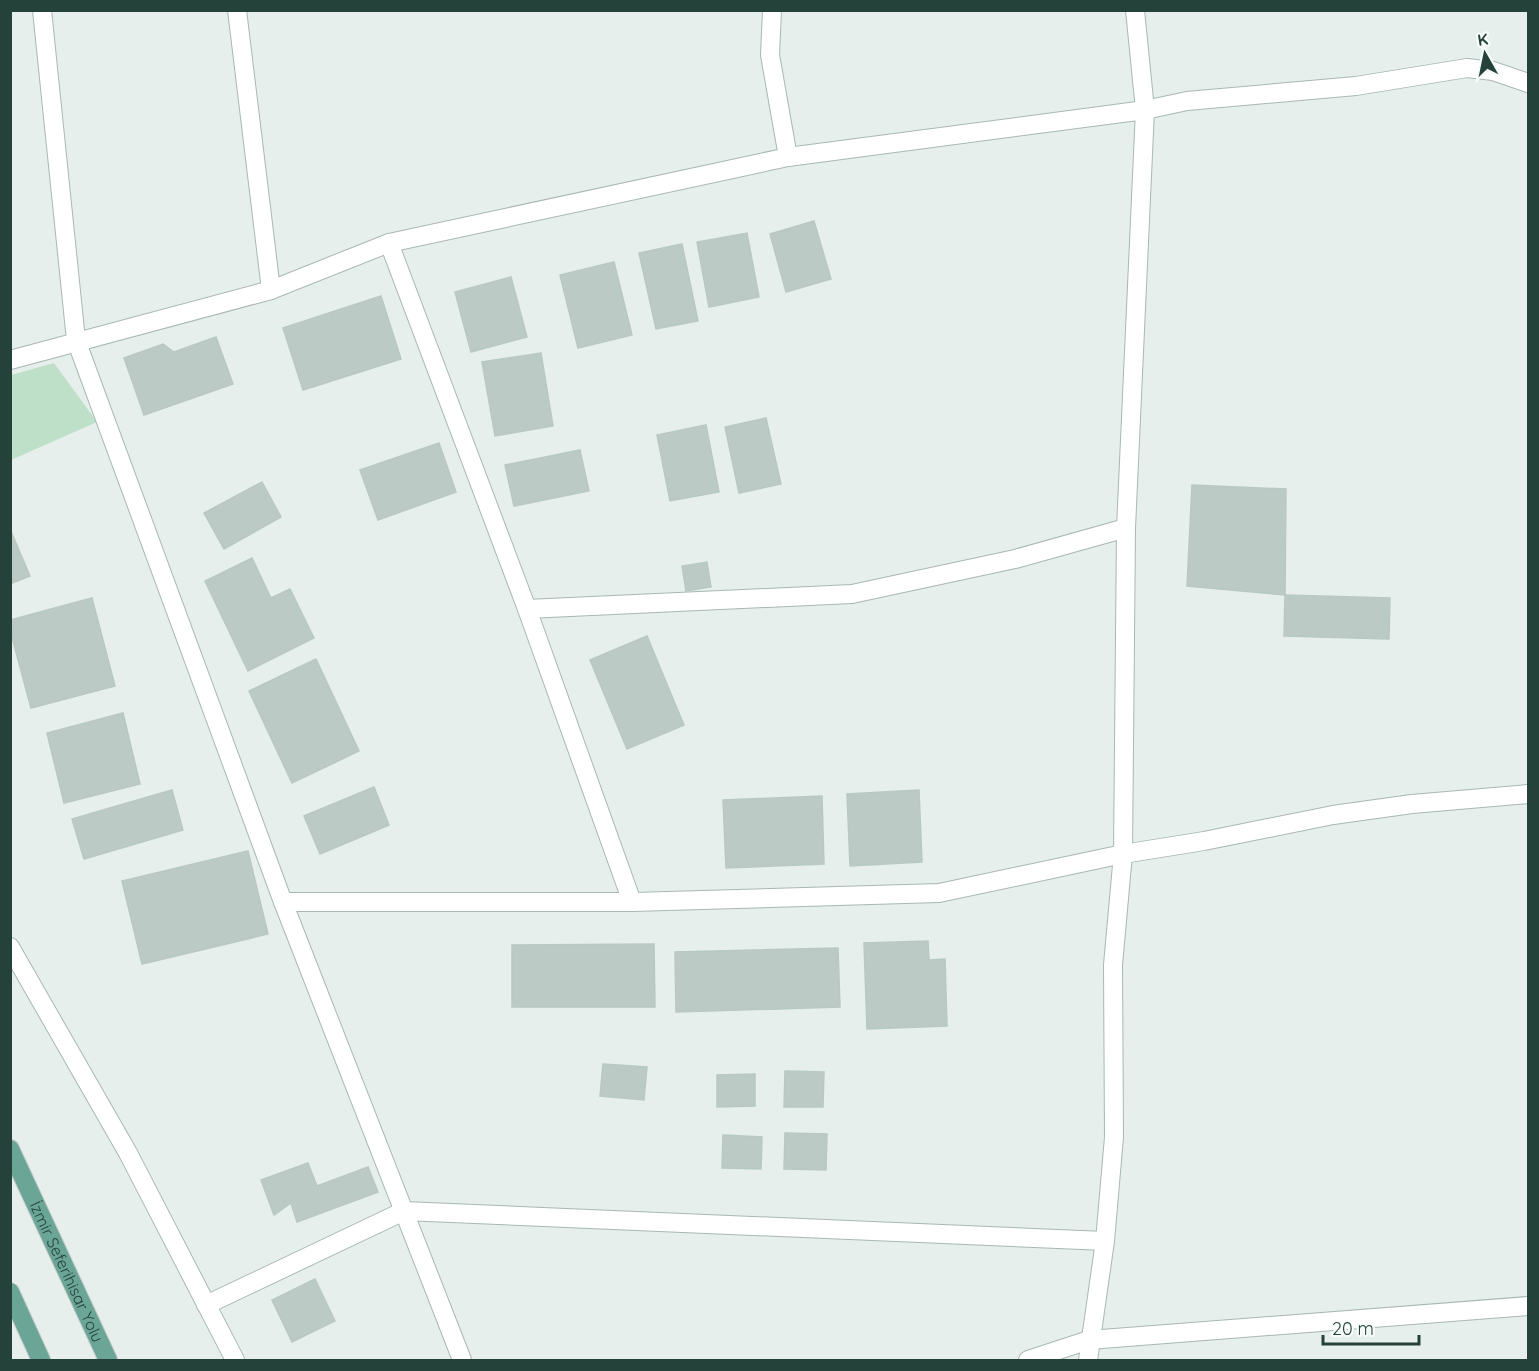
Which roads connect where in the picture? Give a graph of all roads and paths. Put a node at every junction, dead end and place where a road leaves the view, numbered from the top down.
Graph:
1 (42, 10) edge
2 (237, 10) edge
3 (771, 10) edge
4 (1135, 10) edge
5 (1528, 83) edge
6 (1145, 110) junction
7 (788, 157) junction
8 (389, 243) junction
9 (271, 290) junction
10 (76, 340) junction
11 (10, 360) edge
12 (1126, 528) junction
13 (527, 609) junction
14 (1528, 794) edge
15 (1123, 854) junction
16 (283, 902) junction
17 (632, 902) junction
18 (10, 947) edge
19 (10, 1149) edge
20 (404, 1211) junction
21 (1105, 1241) junction
22 (12, 1297) edge
23 (206, 1305) junction
24 (1528, 1306) edge
25 (1089, 1340) junction
26 (41, 1360) edge
27 (108, 1360) edge
28 (235, 1360) edge
29 (462, 1360) edge
30 (1028, 1360) edge
31 (1088, 1360) edge

1 - 10 street
2 - 9 street
3 - 7 street
4 - 6 street
5 - 6 street
6 - 7 street
6 - 12 street
7 - 8 street
8 - 9 street
8 - 13 street
9 - 10 street
10 - 11 street
10 - 16 street
12 - 13 street
12 - 15 street
13 - 17 street
14 - 15 street
15 - 17 street
15 - 21 street
16 - 17 street
16 - 20 street
18 - 23 street
19 - 27 main road, İzmir Seferihisar Yolu
20 - 21 street
20 - 23 street
20 - 29 street
21 - 25 street
22 - 26 main road
23 - 28 street
24 - 25 street
25 - 30 street
25 - 31 street

